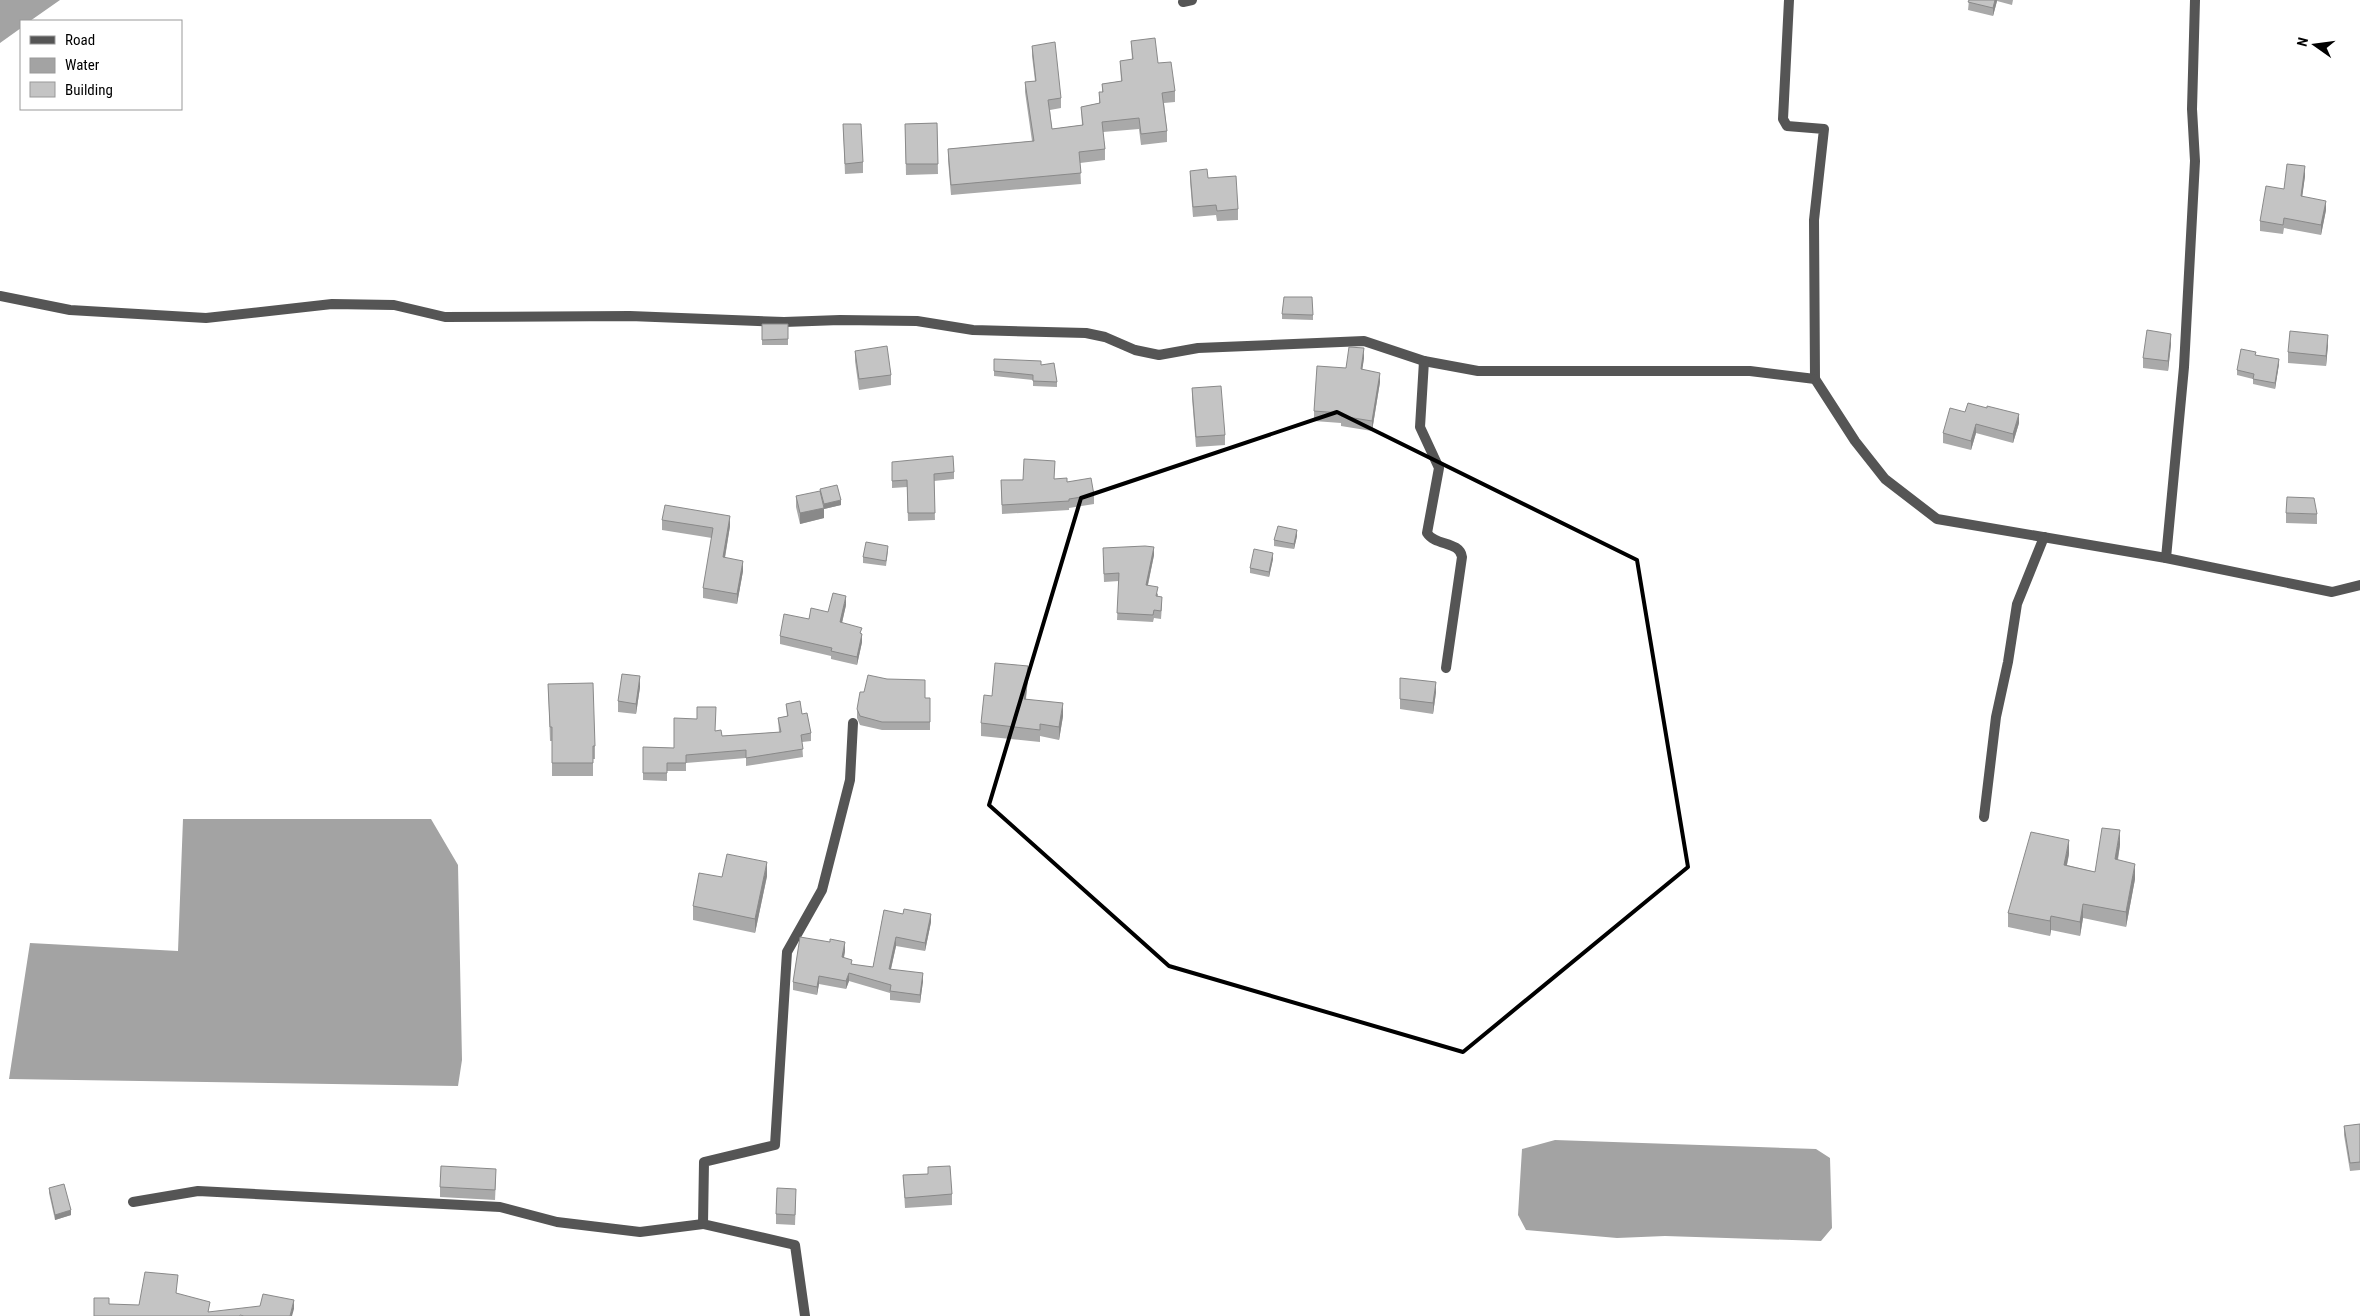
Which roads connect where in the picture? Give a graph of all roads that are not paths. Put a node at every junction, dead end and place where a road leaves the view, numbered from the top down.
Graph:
1 (1789, 0) edge
2 (2195, 0) edge
3 (0, 296) edge
4 (1424, 361) junction
5 (1815, 378) junction
6 (2044, 537) junction
7 (2166, 558) junction
8 (2360, 585) edge
9 (1446, 668) dead end
10 (853, 723) dead end
11 (1984, 817) dead end
12 (133, 1202) dead end
13 (703, 1224) junction
14 (805, 1316) edge

1 - 5 street
2 - 7 street
3 - 4 street
4 - 5 street
4 - 9 street
5 - 6 street
6 - 7 street
6 - 11 street
7 - 8 street
10 - 13 street
12 - 13 street
13 - 14 street

